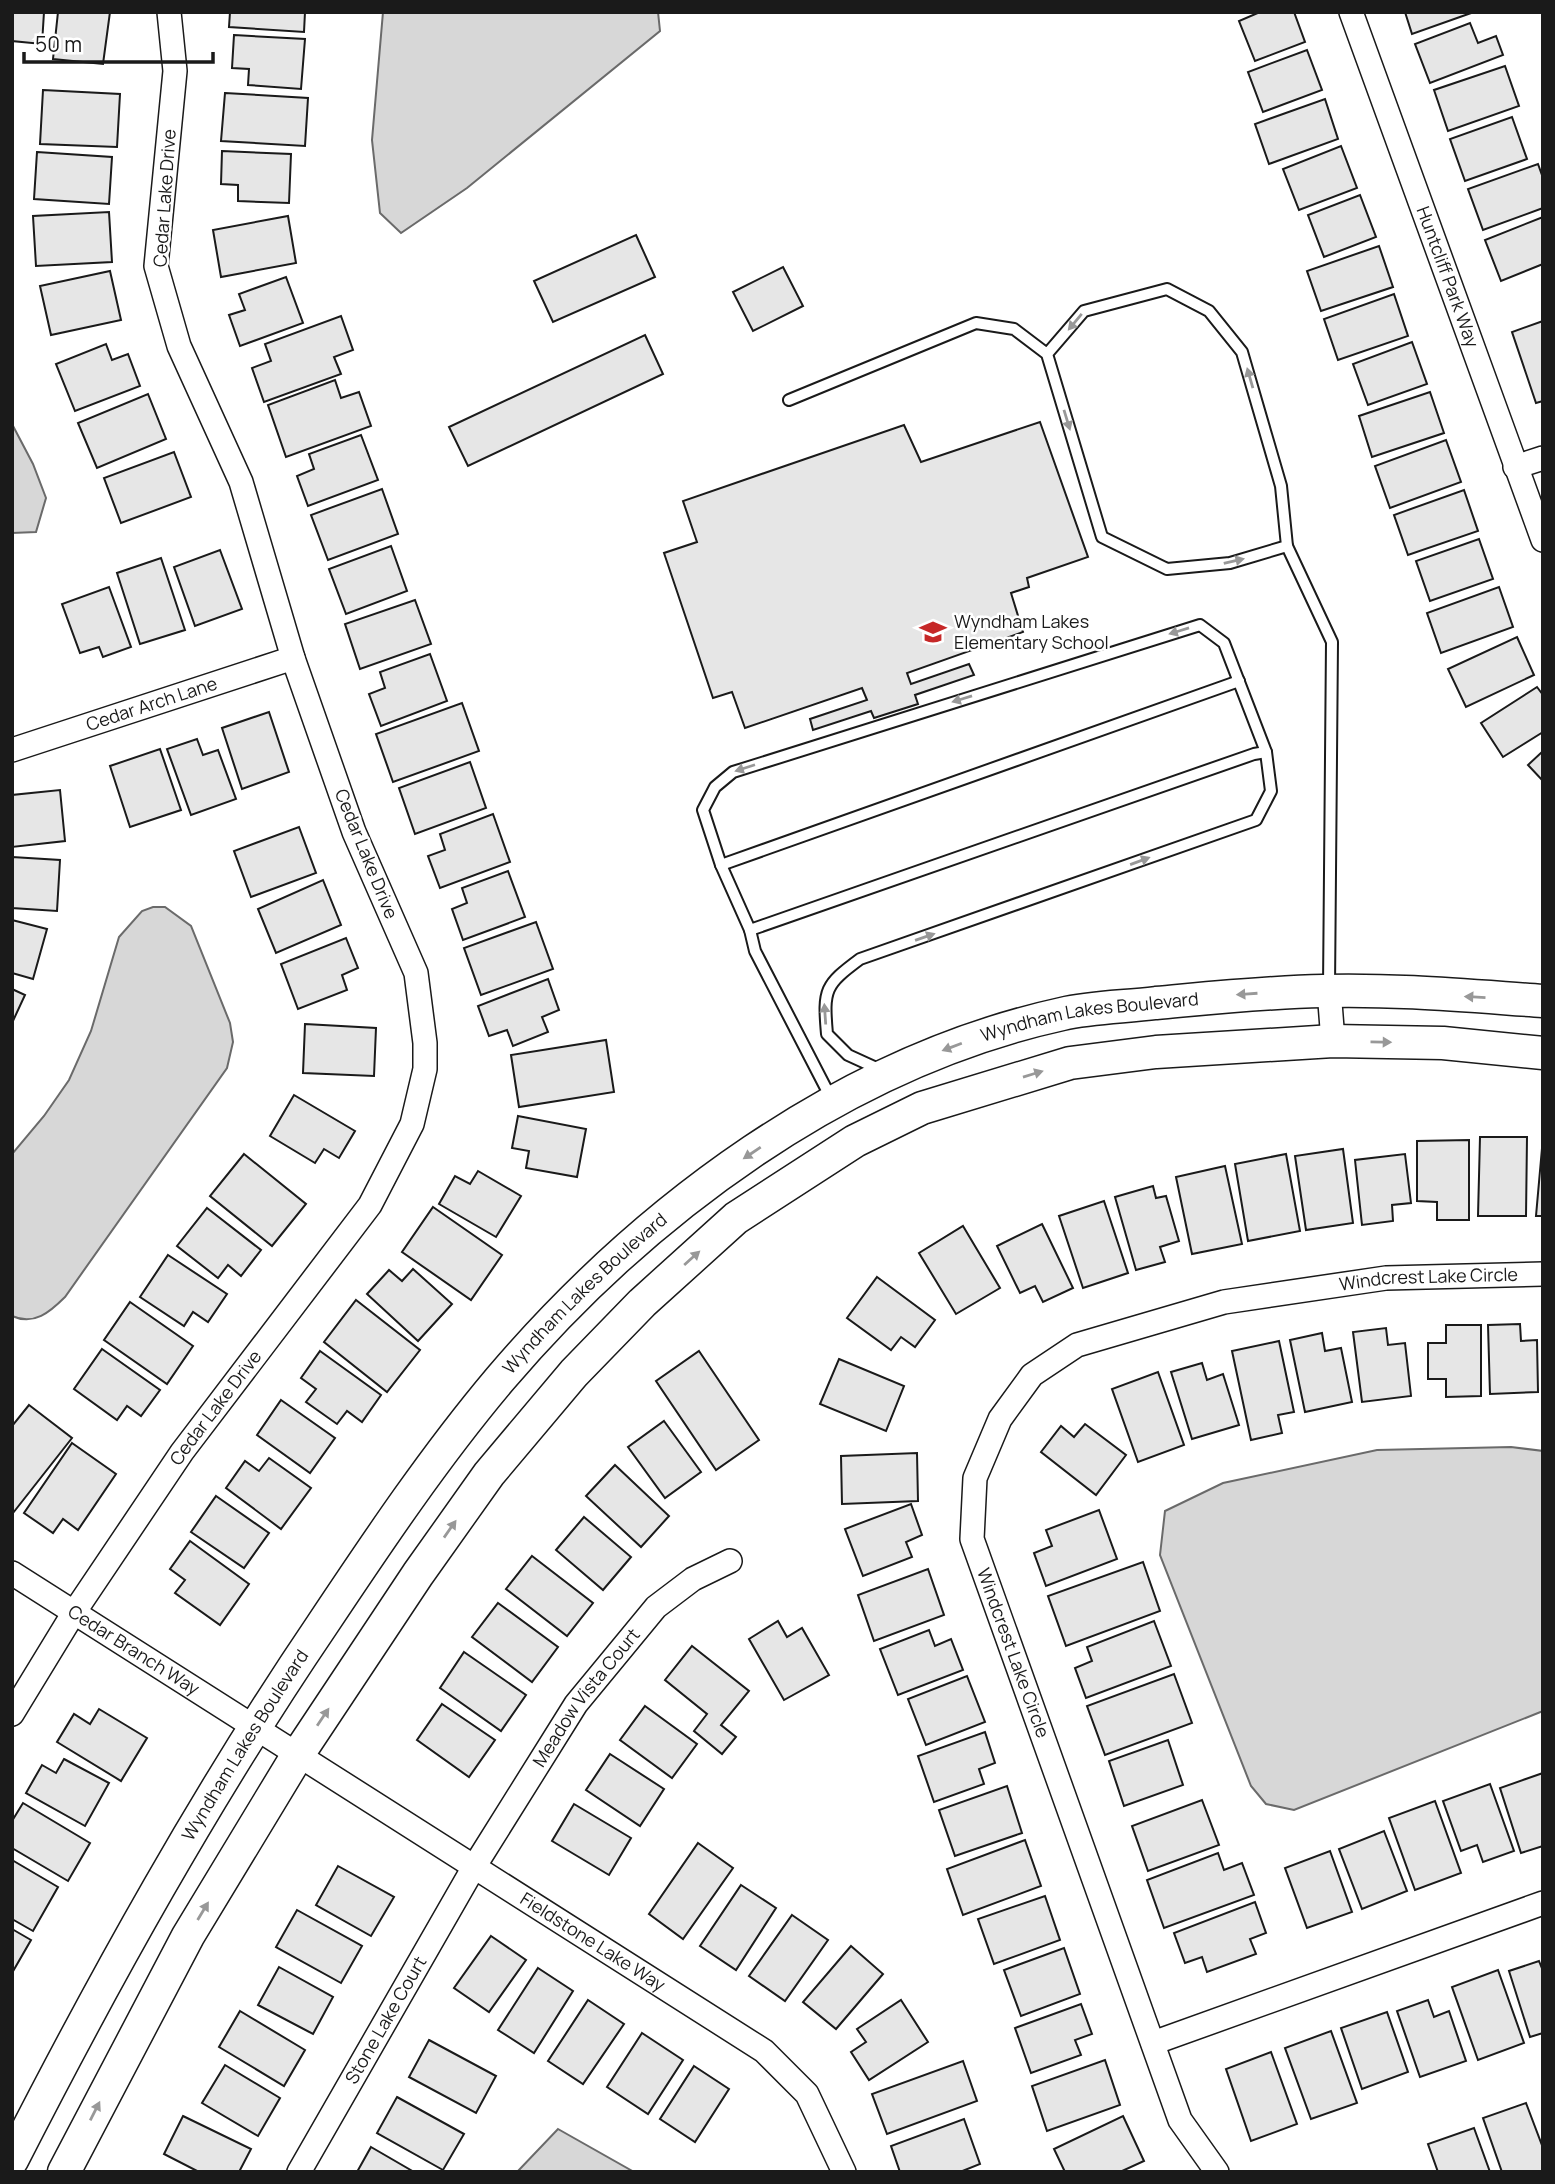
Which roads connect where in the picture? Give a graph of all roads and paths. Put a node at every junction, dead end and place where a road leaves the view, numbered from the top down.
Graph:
1 (169, 12) edge
2 (1351, 12) edge
3 (1047, 354) junction
4 (789, 400) dead end
5 (1543, 458) edge
6 (1515, 467) junction
7 (1543, 540) edge
8 (1287, 546) junction
9 (293, 658) junction
10 (1239, 681) junction
11 (12, 750) edge
12 (1266, 752) junction
13 (721, 865) junction
14 (750, 930) junction
15 (1329, 990) junction
16 (1543, 1001) edge
17 (1333, 1041) junction
18 (1543, 1053) edge
19 (887, 1072) junction
20 (833, 1101) junction
21 (855, 1141) junction
22 (1543, 1274) edge
23 (730, 1561) dead end
24 (12, 1573) edge
25 (73, 1614) junction
26 (12, 1714) edge
27 (253, 1727) junction
28 (297, 1756) junction
29 (474, 1867) junction
30 (1543, 1903) edge
31 (1153, 2043) junction
32 (12, 2160) edge
33 (64, 2172) edge
34 (299, 2172) edge
35 (844, 2172) edge
36 (1217, 2172) edge

1 - 9 street, Cedar Lake Drive
2 - 6 street, Huntcliff Park Way
3 - 4 lane
3 -> 8 lane
8 -> 3 lane
5 - 6 street
6 - 7 street, Huntcliff Park Way
8 - 15 lane
9 - 11 street, Cedar Arch Lane
9 - 25 street, Cedar Lake Drive
10 - 12 lane
10 - 13 lane
10 -> 13 lane
12 - 14 lane
19 -> 12 lane
13 - 14 lane
14 - 20 lane
16 -> 15 street, Wyndham Lakes Boulevard
15 - 17 street
15 -> 19 street, Wyndham Lakes Boulevard
17 -> 18 street
21 -> 17 street
19 - 20 street, Wyndham Lakes Boulevard
20 - 21 street
20 -> 27 street, Wyndham Lakes Boulevard
28 -> 21 street
22 - 31 street, Windcrest Lake Circle
23 - 29 street, Meadow Vista Court
24 - 25 street, Cedar Branch Way
25 - 26 street, Cedar Lake Drive
25 - 27 street, Cedar Branch Way
27 - 28 street, Cedar Branch Way
27 - 32 street, Wyndham Lakes Boulevard
28 - 29 street, Fieldstone Lake Way
33 -> 28 street
29 - 34 street, Stone Lake Court
29 - 35 street, Fieldstone Lake Way
30 - 31 street
31 - 36 street, Windcrest Lake Circle

